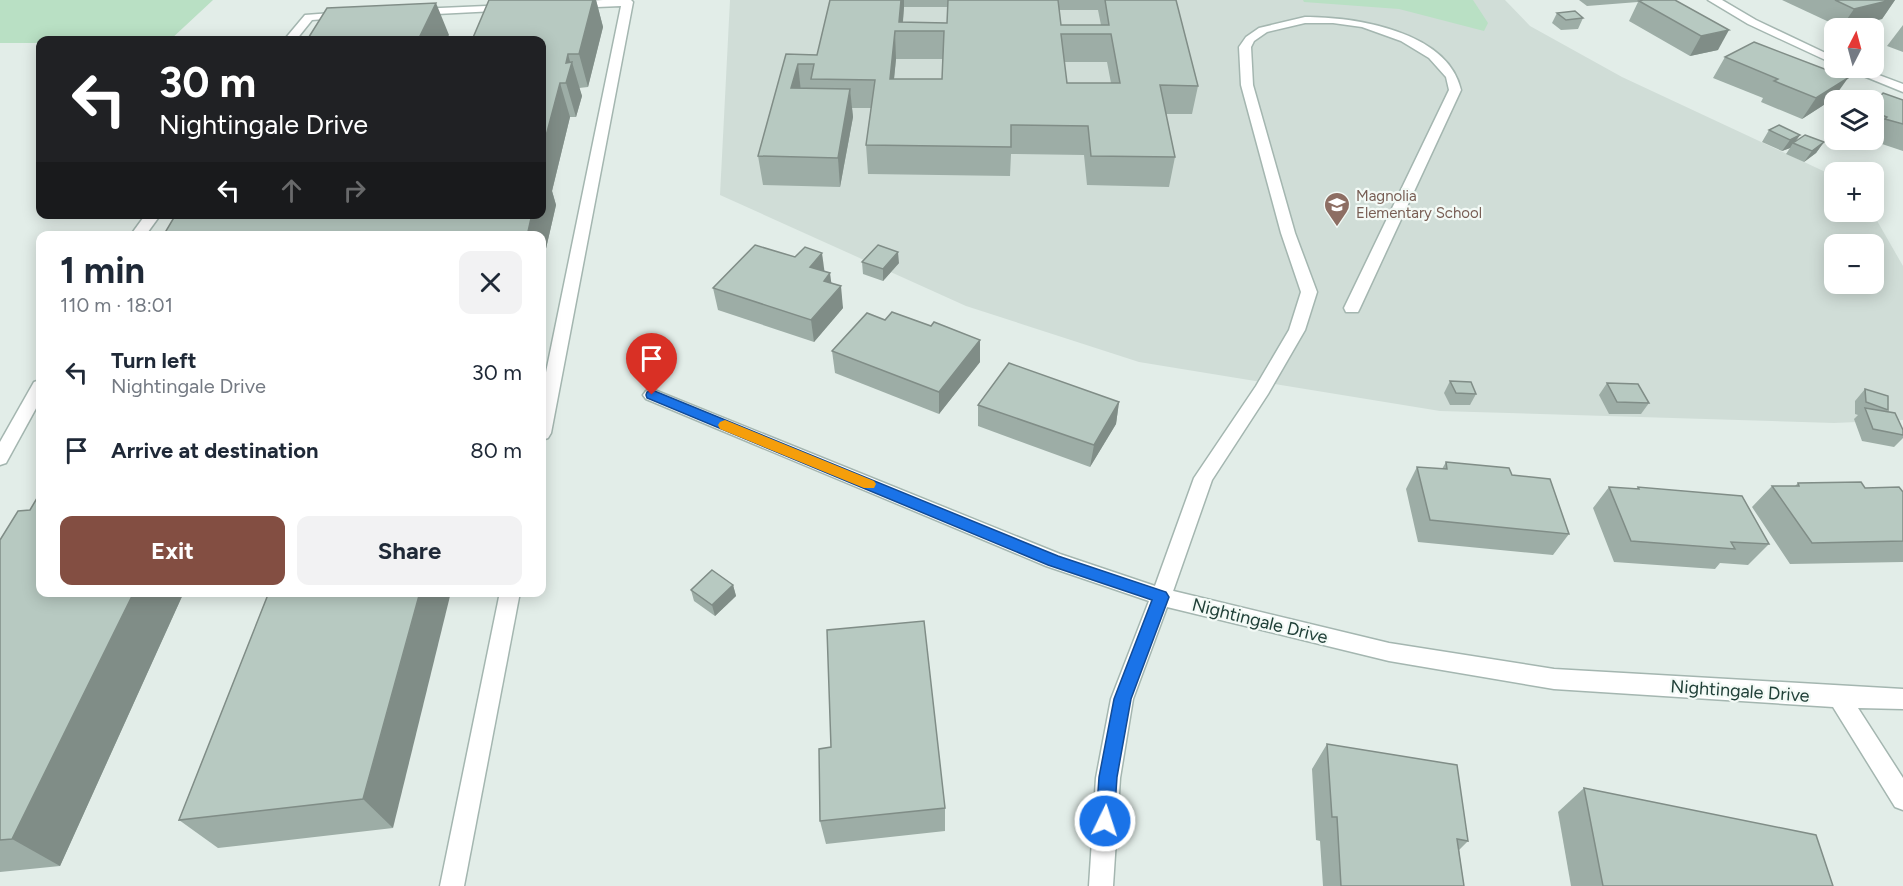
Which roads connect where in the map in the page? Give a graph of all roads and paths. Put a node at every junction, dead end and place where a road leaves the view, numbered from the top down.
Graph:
1 (1714, 0) edge
2 (556, 5) edge
3 (521, 7) edge
4 (403, 13) edge
5 (356, 15) edge
6 (293, 36) edge
7 (1824, 56) edge
8 (1876, 78) edge
9 (1903, 88) edge
10 (1352, 308) dead end
11 (36, 393) edge
12 (652, 395) dead end
13 (546, 413) edge
14 (0, 458) edge
15 (509, 597) edge
16 (1161, 597) junction
17 (1839, 698) junction
18 (1903, 699) edge
19 (1903, 799) edge
20 (452, 886) edge
21 (1101, 886) edge

1 - 7 street
2 - 13 street
3 - 4 street
5 - 6 street
8 - 9 street
10 - 16 street
11 - 14 street
12 - 16 street, Nightingale Drive
15 - 20 street
16 - 17 street, Nightingale Drive
16 - 21 street
17 - 18 street, Nightingale Drive
17 - 19 street

